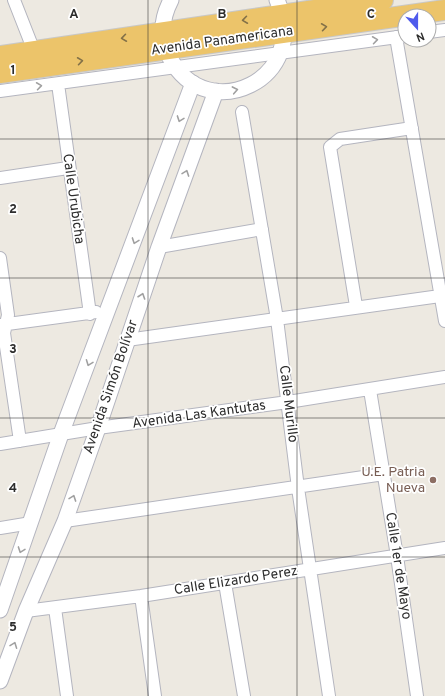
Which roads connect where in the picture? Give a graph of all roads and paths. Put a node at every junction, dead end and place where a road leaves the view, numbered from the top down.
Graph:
1 (14, 0) edge
2 (171, 0) edge
3 (384, 0) edge
4 (445, 10) edge
5 (282, 16) edge
6 (397, 37) edge
7 (164, 41) junction
8 (402, 48) edge
9 (34, 51) junction
10 (281, 54) junction
11 (0, 56) edge
12 (175, 68) junction
13 (0, 73) edge
14 (193, 83) junction
15 (58, 84) junction
16 (0, 91) edge
17 (216, 91) junction
18 (242, 112) dead end
19 (412, 128) junction
20 (68, 168) junction
21 (0, 178) edge
22 (262, 229) junction
23 (158, 247) junction
24 (0, 258) edge
25 (440, 296) junction
26 (356, 306) junction
27 (109, 310) junction
28 (90, 314) junction
29 (277, 319) junction
30 (445, 321) edge
31 (3, 325) edge
32 (127, 340) junction
33 (445, 377) edge
34 (370, 390) junction
35 (288, 402) junction
36 (98, 428) junction
37 (62, 434) junction
38 (20, 442) junction
39 (0, 444) edge
40 (384, 474) junction
41 (298, 488) junction
42 (65, 520) junction
43 (31, 523) junction
44 (0, 528) edge
45 (445, 548) edge
46 (397, 556) junction
47 (310, 569) junction
48 (225, 583) junction
49 (141, 596) junction
50 (55, 608) junction
51 (0, 610) edge
52 (26, 612) junction
53 (0, 681) edge
54 (67, 696) edge
55 (155, 696) edge
56 (244, 696) edge
57 (329, 696) edge
58 (417, 696) edge

1 - 9 street
2 - 7 street
3 - 5 highway, Avenida Panamericana
5 -> 4 highway, Avenida Panamericana
5 - 7 highway, Avenida Panamericana
5 - 10 street
10 -> 6 street, Avenida Panamericana
7 -> 9 highway, Avenida Panamericana
7 - 12 street
13 -> 7 highway, Avenida Panamericana
8 - 19 street
9 - 11 highway, Avenida Panamericana
10 - 12 street, Avenida Panamericana
17 -> 10 street
12 - 14 street
12 - 15 street, Avenida Panamericana
14 - 17 street
14 -> 27 street, Avenida Simón Bolívar
16 -> 15 street, Avenida Panamericana
15 - 20 street, Calle Urubicha
23 -> 17 street, Avenida Simón Bolívar
18 - 22 street, Calle Murillo
19 - 25 street
19 - 26 street
20 - 21 street
20 - 28 street, Calle Urubicha
22 - 23 street
22 - 29 street, Calle Murillo
32 -> 23 street, Avenida Simón Bolívar
24 - 31 street
25 - 26 street
25 - 30 street
26 - 29 street
27 - 28 street
27 -> 37 street, Avenida Simón Bolívar
28 - 31 street
29 - 32 street
29 - 35 street, Calle Murillo
31 - 38 street
32 - 36 street, Avenida Simón Bolívar
33 - 34 street, Avenida Las Kantutas
34 - 35 street, Avenida Las Kantutas
34 - 40 street, Calle 1er de Mayo
35 - 36 street, Avenida Las Kantutas
35 - 41 street, Calle Murillo
36 - 37 street, Avenida Las Kantutas
42 -> 36 street, Avenida Simón Bolívar
37 - 38 street, Avenida Las Kantutas
37 - 43 street, Avenida Simón Bolívar
38 - 39 street, Avenida Las Kantutas
40 - 41 street
40 - 46 street, Calle 1er de Mayo
41 - 42 street
41 - 47 street, Calle Murillo
42 - 52 street, Avenida Simón Bolívar
43 - 44 street
43 -> 51 street, Avenida Simón Bolívar
45 - 46 street, Calle Elizardo Perez
46 - 47 street, Calle Elizardo Perez
46 - 58 street, Calle 1er de Mayo
47 - 48 street, Calle Elizardo Perez
47 - 57 street, Calle Murillo
48 - 49 street, Calle Elizardo Perez
48 - 56 street
49 - 50 street, Calle Elizardo Perez
49 - 55 street
50 - 52 street, Calle Elizardo Perez
50 - 54 street
53 -> 52 street, Avenida Simón Bolívar

